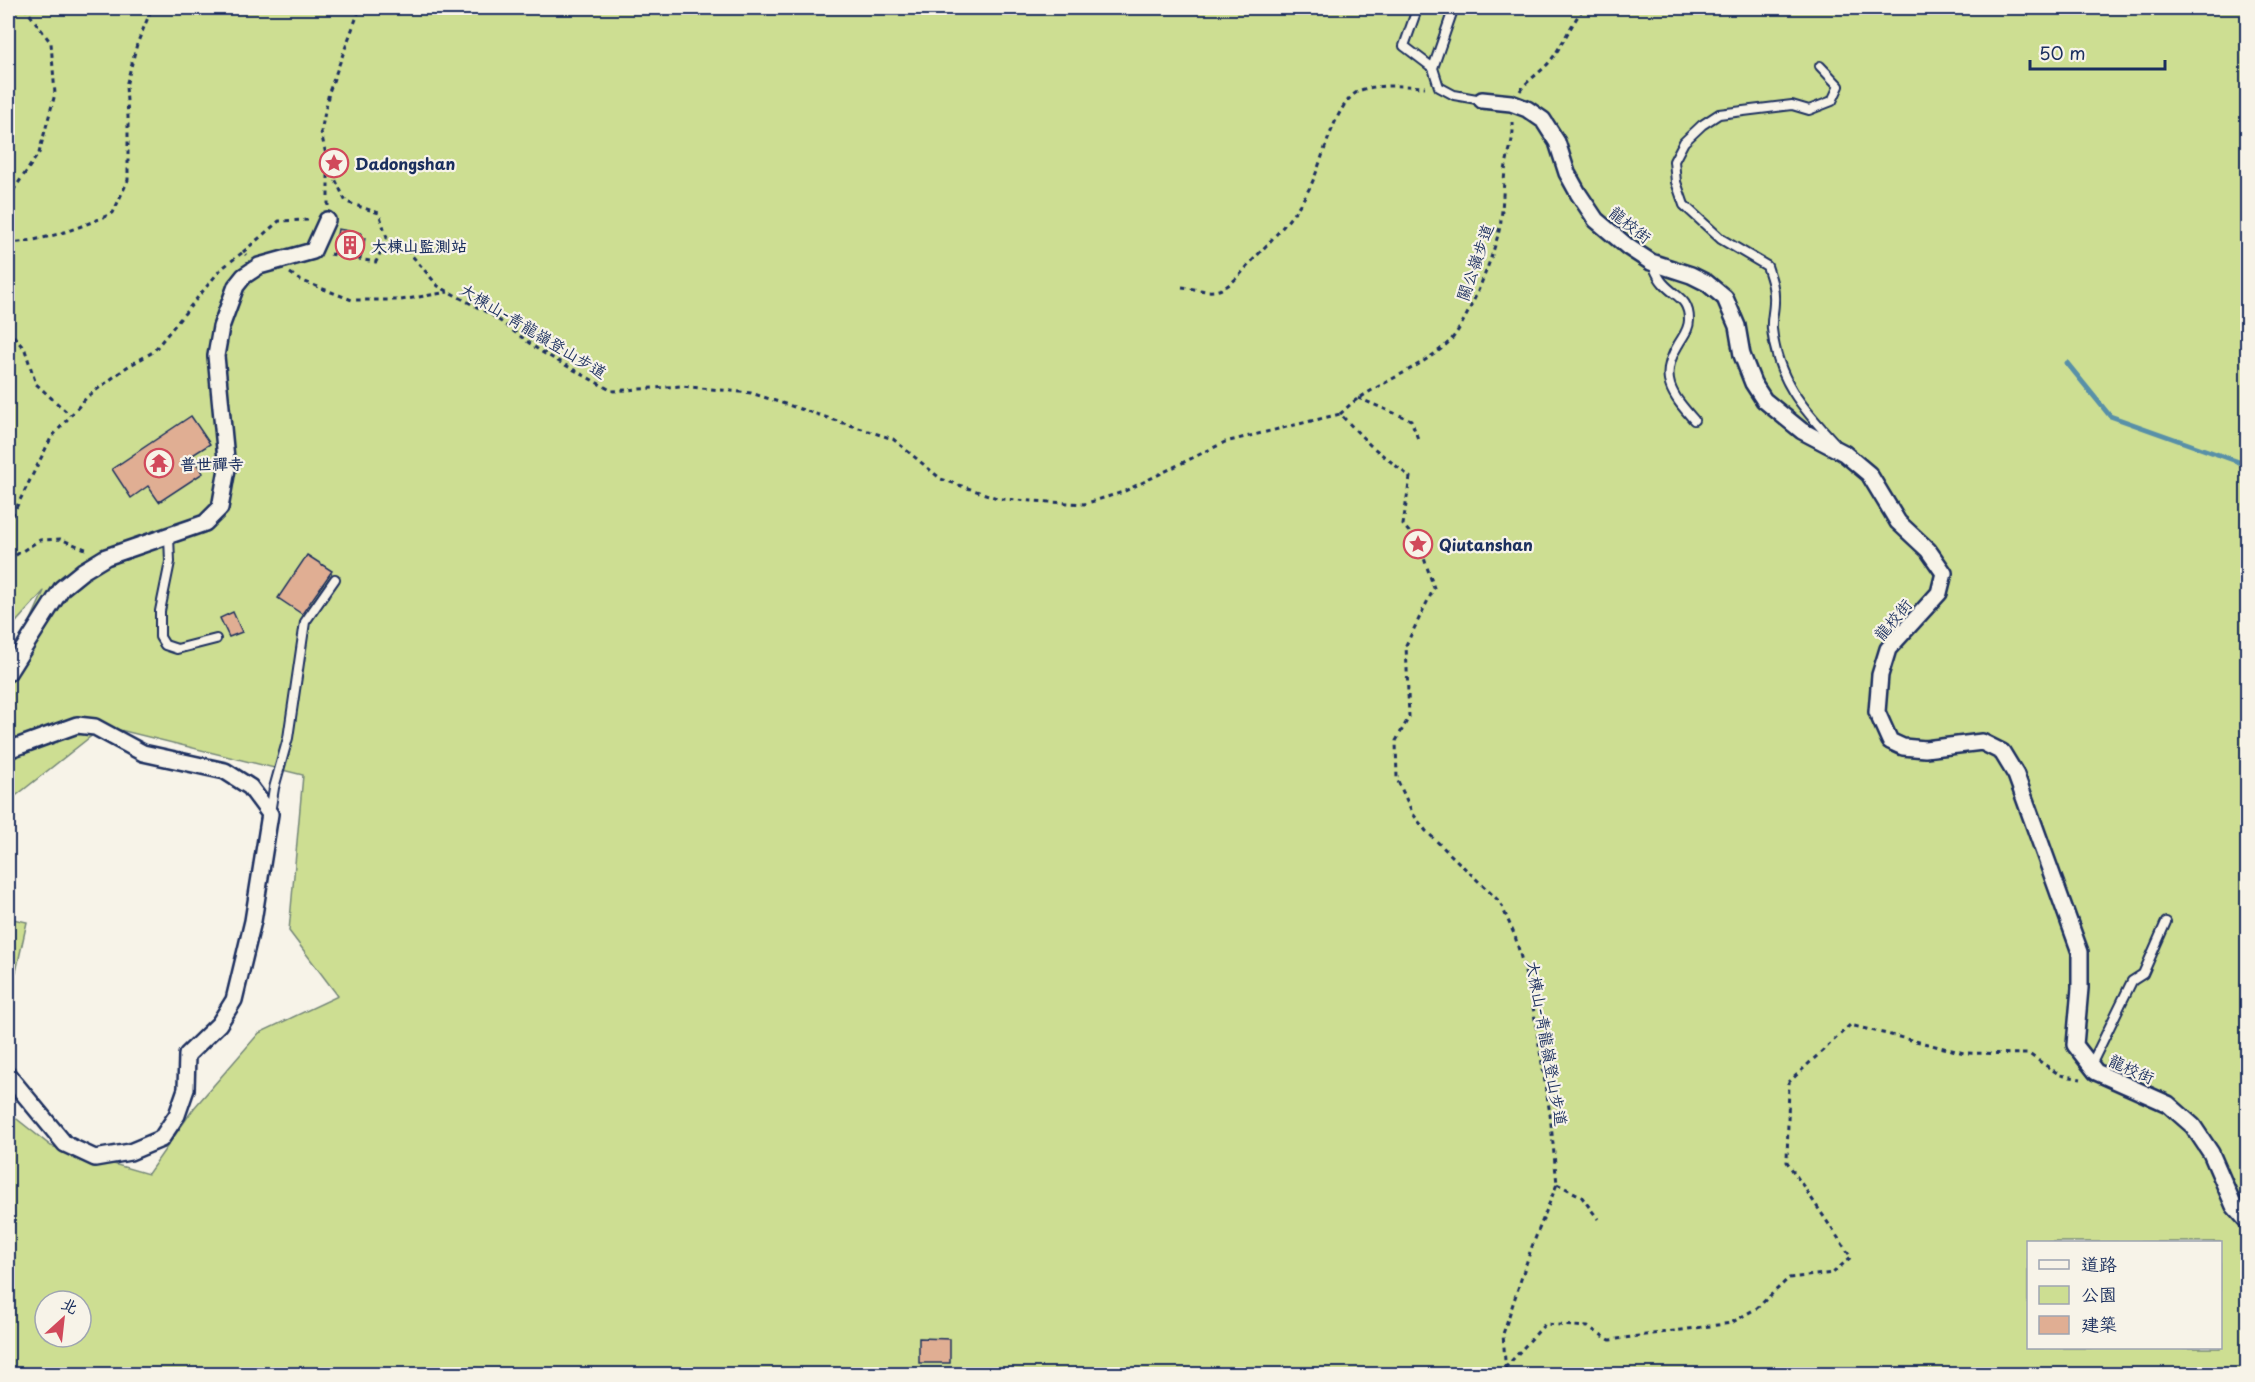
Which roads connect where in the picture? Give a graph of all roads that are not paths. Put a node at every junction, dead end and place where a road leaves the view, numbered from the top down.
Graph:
1 (1453, 10) dead end
2 (1414, 15) dead end
3 (1820, 66) dead end
4 (1433, 68) junction
5 (1482, 100) joint
6 (327, 220) road end
7 (1651, 262) junction
8 (1694, 420) dead end
9 (1844, 453) junction
10 (170, 536) junction
11 (335, 579) dead end
12 (216, 639) dead end
13 (8, 673) edge
14 (8, 750) edge
15 (270, 814) junction
16 (2166, 922) dead end
17 (2093, 1069) junction
18 (8, 1075) edge
19 (2247, 1222) edge

1 - 4 lane
2 - 4 lane
3 - 9 lane
4 - 5 lane
5 - 7 street, 龍校街
6 - 10 street
7 - 8 lane
7 - 9 street, 龍校街
9 - 17 street, 龍校街
10 - 12 lane
10 - 13 street
11 - 15 lane
14 - 15 street
15 - 18 street
16 - 17 lane
17 - 19 street, 龍校街

